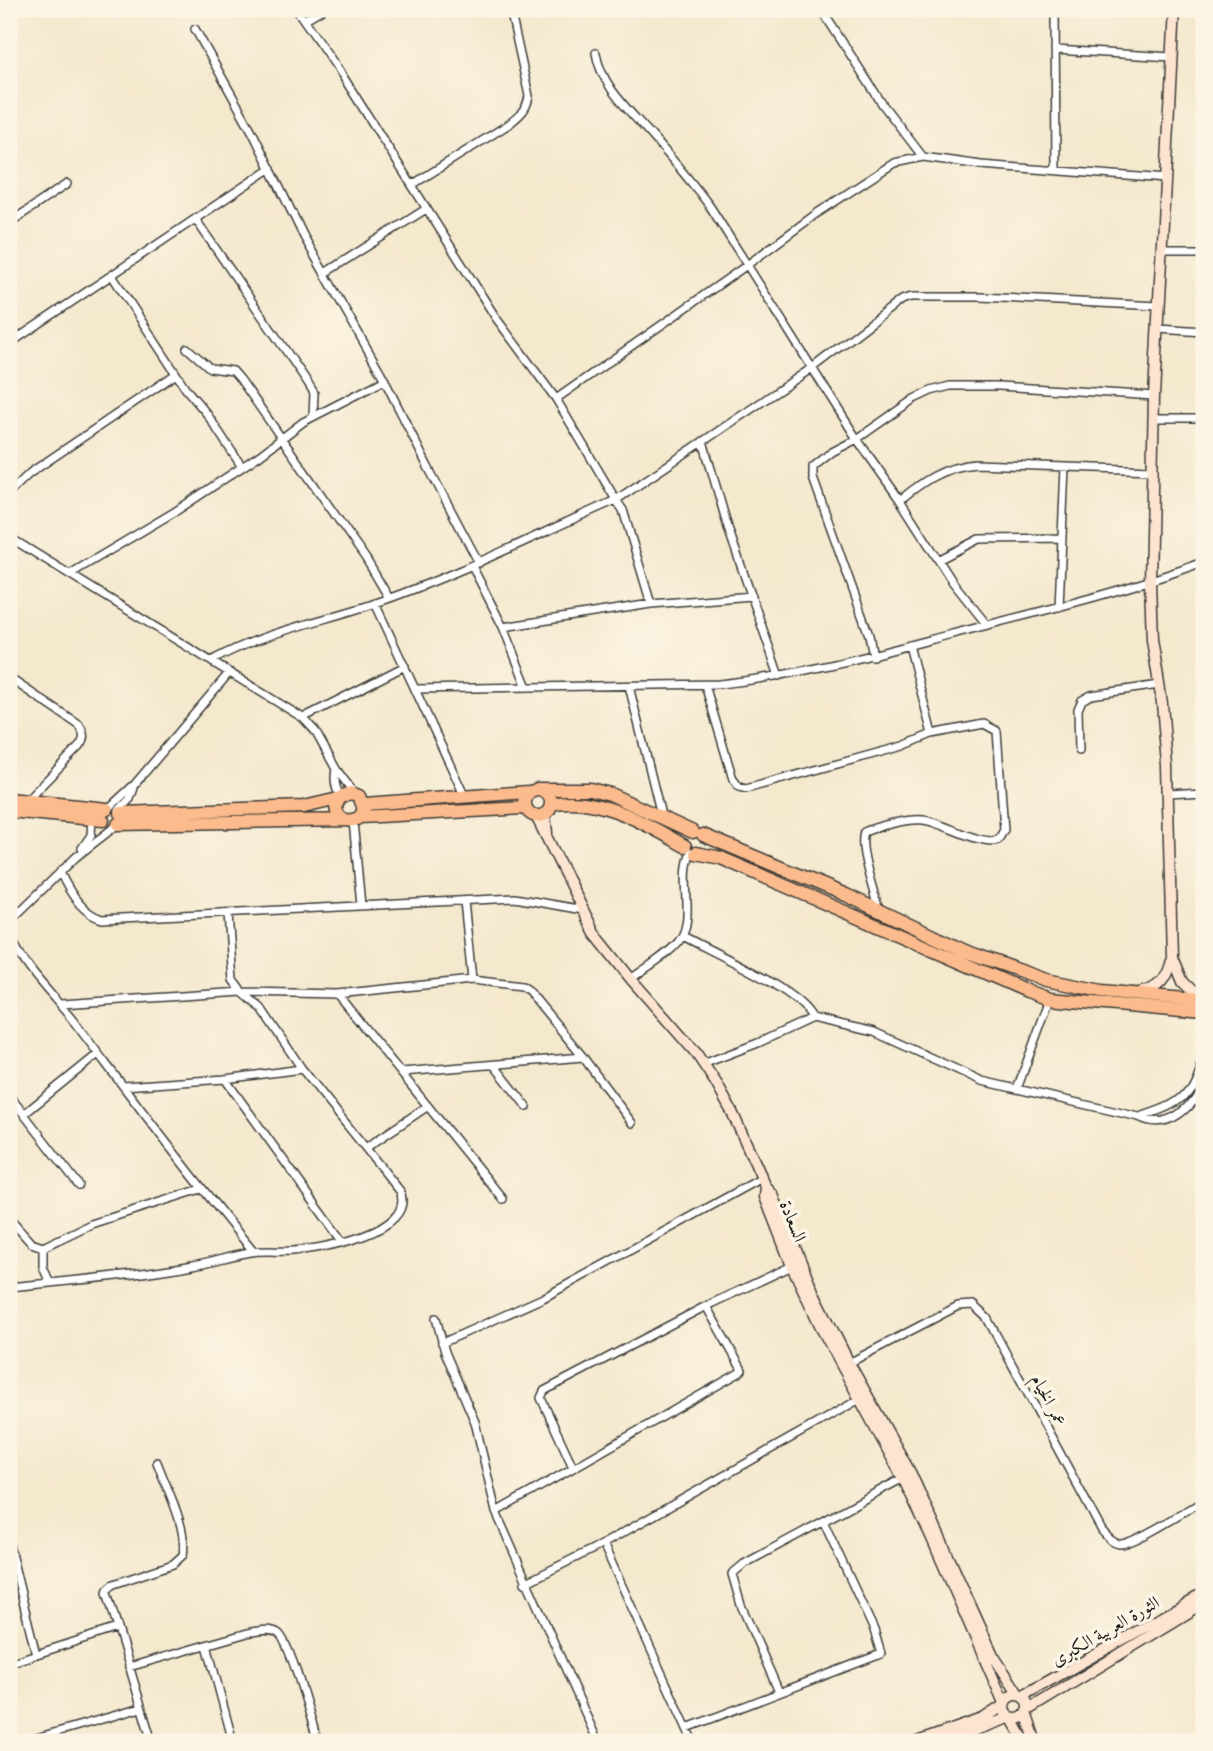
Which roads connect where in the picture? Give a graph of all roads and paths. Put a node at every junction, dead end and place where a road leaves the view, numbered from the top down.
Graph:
1 (296, 9) edge
2 (321, 9) edge
3 (510, 9) edge
4 (821, 9) edge
5 (1055, 9) edge
6 (1174, 9) edge
7 (304, 20) junction
8 (195, 29) dead end
9 (1055, 50) junction
10 (596, 53) dead end
11 (1172, 57) junction
12 (923, 157) junction
13 (271, 168) junction
14 (1056, 170) junction
15 (1166, 179) junction
16 (67, 184) dead end
17 (412, 185) junction
18 (426, 209) junction
19 (196, 220) junction
20 (9, 223) edge
21 (1163, 249) junction
22 (1204, 249) edge
23 (747, 265) junction
24 (325, 273) junction
25 (113, 277) junction
26 (1159, 306) junction
27 (1158, 330) junction
28 (1204, 332) edge
29 (9, 344) edge
30 (187, 348) dead end
31 (812, 368) junction
32 (176, 374) junction
33 (385, 380) junction
34 (1154, 396) junction
35 (556, 399) junction
36 (313, 416) junction
37 (1154, 418) junction
38 (1204, 418) edge
39 (282, 439) junction
40 (857, 439) junction
41 (703, 441) junction
42 (242, 467) junction
43 (1065, 467) junction
44 (1154, 470) junction
45 (9, 493) edge
46 (616, 500) junction
47 (901, 500) junction
48 (9, 537) edge
49 (1061, 538) junction
50 (940, 559) junction
51 (1204, 562) edge
52 (476, 564) junction
53 (69, 574) junction
54 (1150, 582) junction
55 (752, 596) junction
56 (389, 598) junction
57 (375, 603) junction
58 (651, 604) junction
59 (1059, 607) junction
60 (987, 625) junction
61 (503, 627) junction
62 (909, 645) junction
63 (873, 656) junction
64 (211, 662) junction
65 (405, 666) junction
66 (229, 673) junction
67 (779, 676) junction
68 (9, 678) edge
69 (705, 685) junction
70 (1159, 685) junction
71 (629, 686) junction
72 (527, 687) junction
73 (416, 689) junction
74 (303, 718) junction
75 (932, 734) junction
76 (1079, 751) dead end
77 (336, 769) junction
78 (533, 791) junction
79 (1204, 791) edge
80 (1168, 793) junction
81 (344, 796) junction
82 (465, 797) junction
83 (9, 799) edge
84 (26, 801) junction
85 (364, 804) junction
86 (539, 810) junction
87 (9, 811) edge
88 (661, 815) junction
89 (111, 816) junction
90 (353, 819) junction
91 (698, 834) junction
92 (691, 851) junction
93 (76, 857) junction
94 (60, 872) junction
95 (464, 901) junction
96 (361, 905) junction
97 (878, 909) junction
98 (583, 910) junction
99 (229, 914) junction
100 (9, 922) edge
101 (9, 932) edge
102 (683, 936) junction
103 (1172, 957) junction
104 (631, 979) junction
105 (472, 980) junction
106 (242, 992) junction
107 (337, 994) junction
108 (1134, 994) junction
109 (1050, 999) junction
110 (61, 1004) junction
111 (1203, 1005) edge
112 (812, 1018) junction
113 (1204, 1053) edge
114 (98, 1054) junction
115 (583, 1056) junction
116 (703, 1064) junction
117 (494, 1065) junction
118 (302, 1069) junction
119 (402, 1072) junction
120 (225, 1079) junction
121 (1204, 1079) edge
122 (123, 1086) junction
123 (1017, 1088) junction
124 (9, 1095) edge
125 (428, 1106) junction
126 (527, 1107) dead end
127 (24, 1114) junction
128 (1139, 1118) junction
129 (632, 1123) dead end
130 (367, 1147) junction
131 (764, 1183) junction
132 (79, 1185) dead end
133 (201, 1188) junction
134 (503, 1199) dead end
135 (9, 1218) edge
136 (342, 1241) junction
137 (43, 1247) junction
138 (253, 1251) junction
139 (792, 1266) junction
140 (50, 1283) junction
141 (9, 1287) edge
142 (706, 1306) junction
143 (436, 1318) dead end
144 (442, 1343) junction
145 (849, 1363) junction
146 (860, 1399) junction
147 (157, 1462) dead end
148 (573, 1467) junction
149 (907, 1476) junction
150 (1204, 1500) edge
151 (496, 1512) junction
152 (824, 1523) junction
153 (603, 1544) junction
154 (9, 1545) edge
155 (12, 1569) edge
156 (525, 1583) junction
157 (1204, 1594) edge
158 (1204, 1604) edge
159 (117, 1628) junction
160 (207, 1645) junction
161 (36, 1654) junction
162 (9, 1663) edge
163 (129, 1667) junction
164 (779, 1692) junction
165 (1020, 1696) junction
166 (1004, 1704) junction
167 (141, 1708) junction
168 (1027, 1712) junction
169 (1011, 1718) junction
170 (687, 1728) junction
171 (60, 1731) junction
172 (1204, 1740) edge
173 (22, 1742) edge
174 (64, 1742) edge
175 (152, 1742) edge
176 (233, 1742) edge
177 (318, 1742) edge
178 (598, 1742) edge
179 (693, 1742) edge
180 (920, 1742) edge
181 (942, 1742) edge
182 (1025, 1742) edge
183 (1035, 1742) edge
184 (1199, 1742) edge

1 - 7 street
2 - 7 street
3 - 17 street
4 - 12 street
5 - 9 street
6 - 11 street
7 - 17 street
8 - 13 street
9 - 11 street
9 - 14 street
10 - 23 street
11 - 15 street
12 - 14 street
12 - 23 street
13 - 19 street
13 - 24 street
14 - 15 street
15 - 21 street
16 - 20 street
17 - 18 street
18 - 24 street
18 - 35 street
19 - 25 street
19 - 36 street
21 - 22 street
21 - 26 street
23 - 31 street
23 - 35 street
24 - 33 street
25 - 29 street
25 - 32 street
26 - 27 street
26 - 31 street
27 - 28 street
27 - 34 street
30 - 39 street
31 - 40 street
31 - 41 street
32 - 42 street
32 - 45 street
33 - 36 street
33 - 52 street
34 - 37 street
34 - 40 street
35 - 46 street
36 - 39 street
37 - 38 street
37 - 44 street
39 - 42 street
39 - 56 street
40 - 47 street
40 - 63 street
41 - 46 street
41 - 55 street
42 - 53 street
43 - 44 street
43 - 47 street
43 - 49 street
44 - 54 street
46 - 52 street
46 - 58 street
47 - 50 street
48 - 53 street
49 - 50 street
49 - 59 street
50 - 60 street
51 - 54 street
52 - 56 street
52 - 61 street
53 - 64 street
54 - 59 street
54 - 70 street
55 - 58 street
55 - 67 street
56 - 57 street
57 - 64 street
57 - 65 street
58 - 61 street
59 - 60 street
60 - 62 street
61 - 72 street
62 - 63 street
62 - 75 street
63 - 67 street
64 - 66 street
65 - 73 street
65 - 74 street
66 - 74 street
66 - 89 street
67 - 69 street
68 - 84 street
69 - 71 street
69 - 75 street
70 - 76 street
70 - 80 street
71 - 72 street
71 - 88 street
72 - 73 street
73 - 82 street
74 - 77 street
75 - 97 street
77 - 81 street
77 - 81 street
78 - 82 main road
78 - 86 main road
78 - 86 main road
78 - 88 main road
79 - 80 street
80 - 103 street
81 - 85 main road
81 - 89 main road
81 - 90 main road
82 - 85 main road
83 - 84 main road
84 - 89 main road
85 - 90 main road
86 - 90 main road
86 - 92 main road
86 - 98 street
87 - 89 main road
88 - 91 main road
89 - 90 main road
89 - 93 street
89 - 93 street
90 - 96 street
91 - 92 main road
91 - 92 main road
91 - 97 main road
92 - 102 street
92 - 109 main road
93 - 94 street
94 - 99 street
94 - 100 street
95 - 96 street
95 - 98 street
95 - 105 street
96 - 99 street
97 - 108 main road
98 - 104 street
99 - 106 street
101 - 110 street
102 - 104 street
102 - 112 street
103 - 108 street
103 - 111 street
104 - 116 street
105 - 107 street
105 - 115 street
106 - 107 street
106 - 110 street
106 - 118 street
107 - 119 street
108 - 111 main road
109 - 111 main road
109 - 123 street
110 - 114 street
112 - 116 street
112 - 123 street
113 - 128 street
114 - 122 street
114 - 127 street
115 - 117 street
115 - 129 street
116 - 131 street
117 - 119 street
117 - 126 street
118 - 120 street
118 - 130 street
119 - 125 street
120 - 122 street
120 - 136 street
121 - 128 street
122 - 133 street
123 - 128 street
124 - 127 street
125 - 130 street
125 - 134 street
127 - 132 street
130 - 136 street
131 - 139 street, السعادة
131 - 144 street
131 - 145 street, السعادة
133 - 137 street
133 - 138 street
135 - 137 street
136 - 138 street
137 - 140 street
138 - 140 street
139 - 142 street
139 - 146 street, السعادة
140 - 141 street
142 - 148 street
142 - 148 street
143 - 144 street
144 - 151 street
145 - 149 street, السعادة
145 - 150 street, عمر الخيام
146 - 149 street, السعادة
146 - 153 street
147 - 159 street
148 - 151 street
149 - 152 street
149 - 165 street, السعادة
149 - 166 street, السعادة
151 - 156 street
152 - 164 street
152 - 164 street
153 - 156 street
153 - 170 street
154 - 155 street
155 - 161 street
156 - 178 street
157 - 165 street, الثورة العربية الكبرى
158 - 168 street, الثورة العربية الكبرى
159 - 161 street
159 - 163 street
160 - 163 street
160 - 176 street
160 - 177 street
161 - 162 street
163 - 167 street
164 - 170 street
165 - 166 street
165 - 168 street
166 - 169 street
166 - 180 street
167 - 171 street
167 - 175 street
168 - 169 street
168 - 183 street
169 - 181 street
169 - 182 street
170 - 179 street
171 - 173 street
171 - 174 street
172 - 184 street

